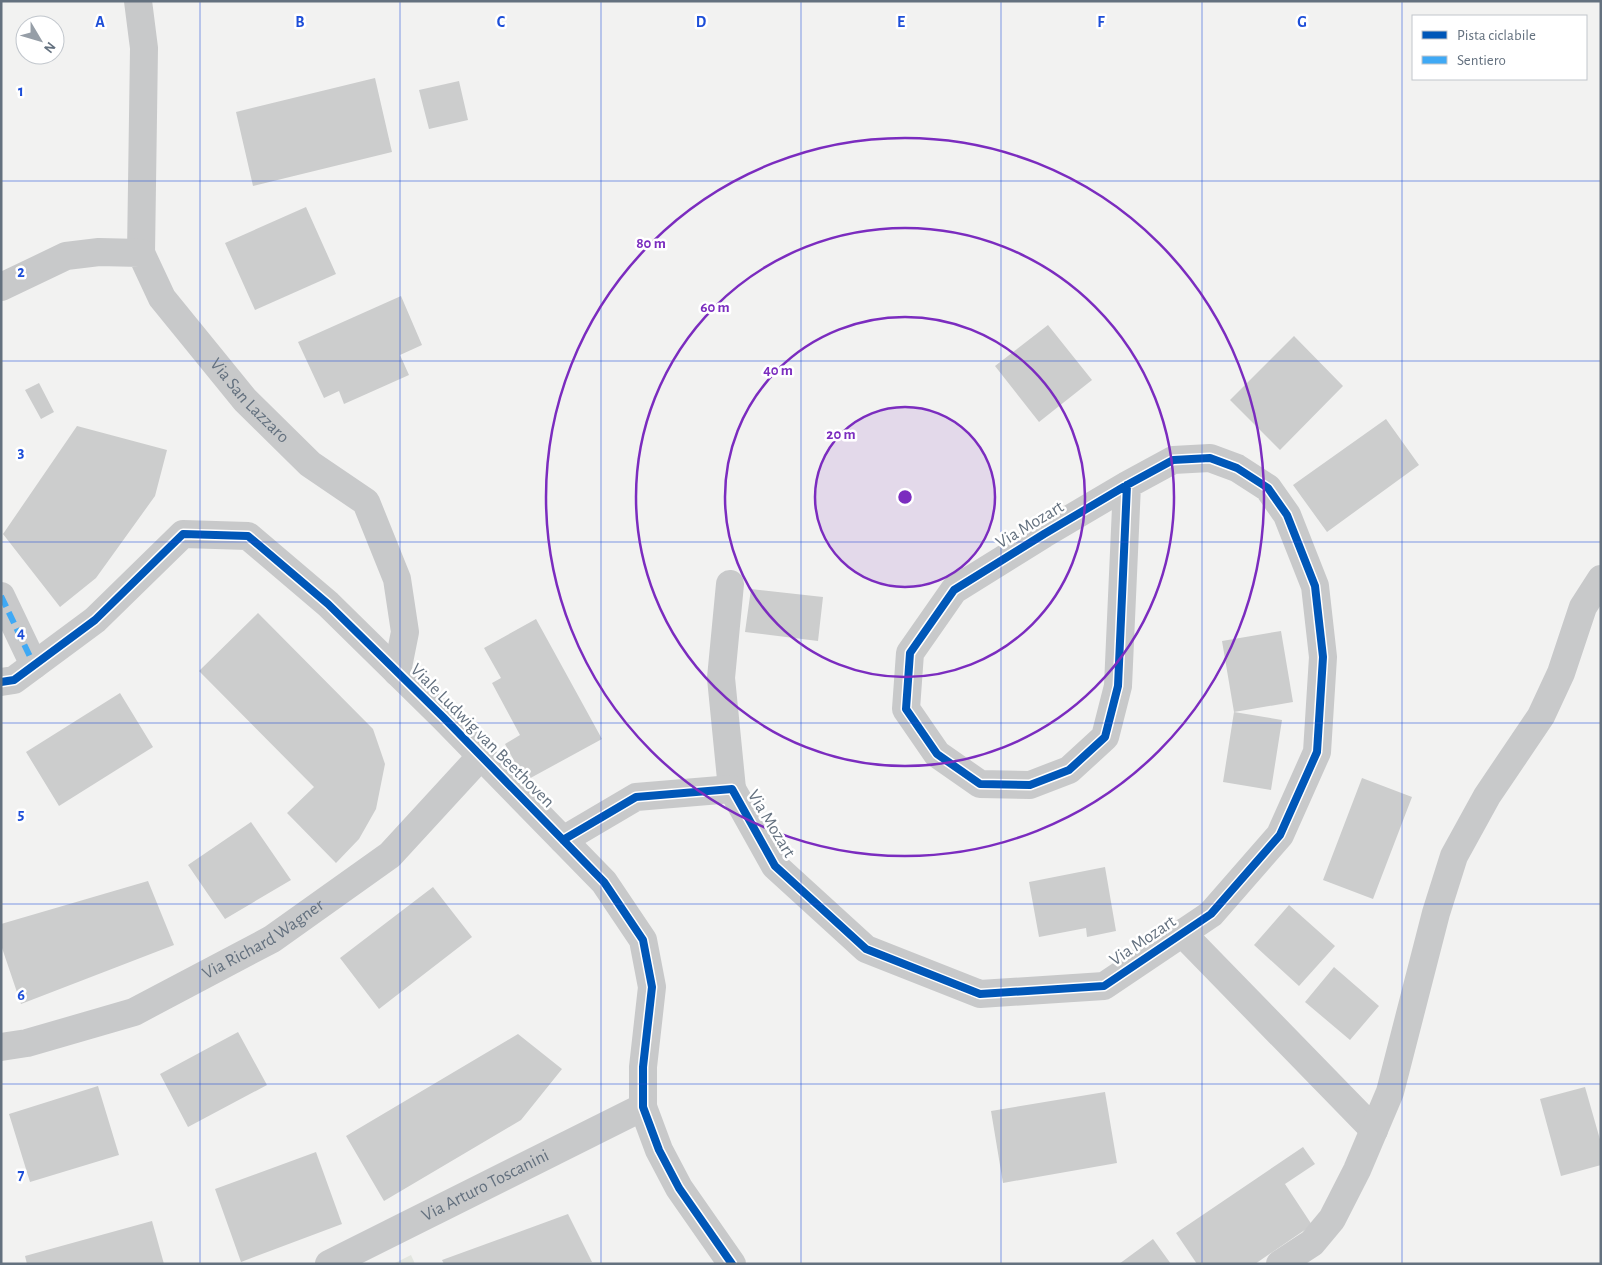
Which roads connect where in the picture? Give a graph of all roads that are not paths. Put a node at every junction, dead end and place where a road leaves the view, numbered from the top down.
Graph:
1 (138, 1) edge
2 (141, 253) junction
3 (1, 287) edge
4 (1127, 484) junction
5 (1601, 578) edge
6 (730, 584) dead end
7 (1, 596) edge
8 (34, 665) junction
9 (397, 672) junction
10 (1, 682) edge
11 (481, 756) junction
12 (732, 788) junction
13 (563, 840) junction
14 (1182, 933) junction
15 (1, 1047) edge
16 (643, 1107) junction
17 (1374, 1130) junction
18 (329, 1264) edge
19 (732, 1264) edge
20 (1280, 1264) edge

1 - 2 street
2 - 3 street
2 - 9 street, Via San Lazzaro
4 - 4 street, Via Mozart
4 - 14 street, Via Mozart
5 - 17 street
6 - 12 street, Via Mozart
7 - 8 street
8 - 9 street, Viale Ludwig van Beethoven
8 - 10 street, Viale Ludwig van Beethoven
9 - 11 street, Viale Ludwig van Beethoven
11 - 13 street, Viale Ludwig van Beethoven
11 - 15 street, Via Richard Wagner
12 - 13 street, Via Mozart
12 - 14 street, Via Mozart
13 - 16 street, Viale Ludwig van Beethoven
14 - 17 street, Via Mozart
16 - 18 street, Via Arturo Toscanini
16 - 19 street, Viale Ludwig van Beethoven
17 - 20 street

